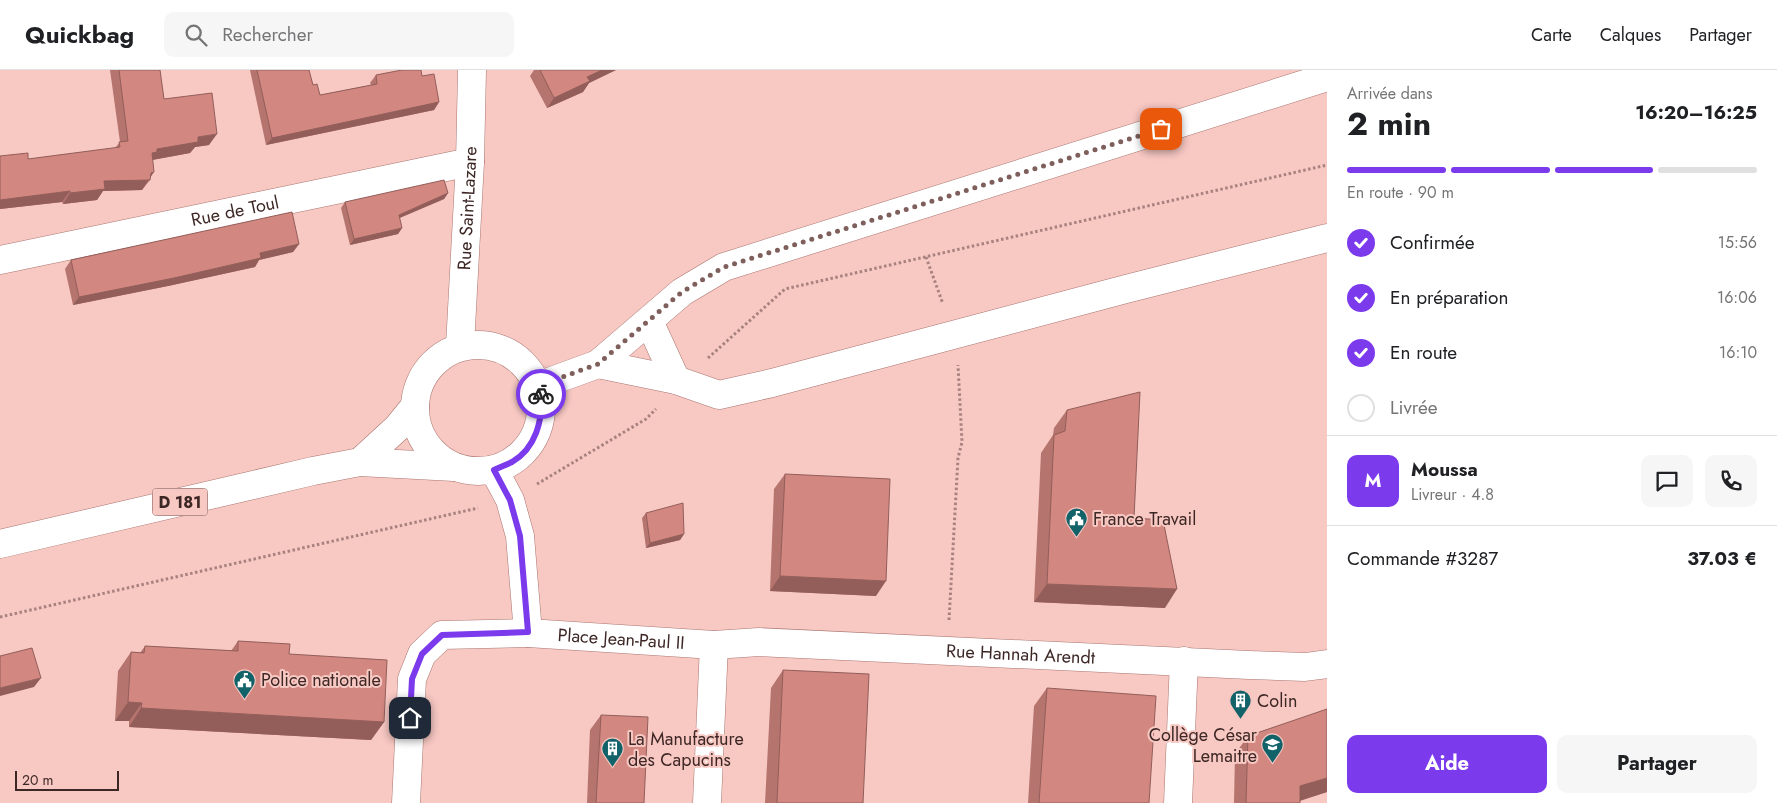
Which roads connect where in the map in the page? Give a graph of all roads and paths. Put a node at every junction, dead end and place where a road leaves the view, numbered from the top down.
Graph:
1 (472, 70) edge
2 (1327, 77) edge
3 (470, 162) junction
4 (1327, 165) edge
5 (1327, 238) edge
6 (926, 257) junction
7 (0, 260) edge
8 (945, 312) dead end
9 (649, 321) junction
10 (460, 346) junction
11 (958, 359) dead end
12 (702, 363) dead end
13 (598, 364) junction
14 (676, 380) junction
15 (538, 386) junction
16 (415, 406) junction
17 (658, 408) dead end
18 (360, 462) junction
19 (454, 467) junction
20 (494, 470) junction
21 (510, 500) junction
22 (0, 544) edge
23 (0, 617) edge
24 (528, 632) junction
25 (714, 646) junction
26 (948, 651) junction
27 (1184, 661) junction
28 (1327, 664) edge
29 (406, 803) edge
30 (707, 803) edge
31 (1178, 803) edge

1 - 3 street, Rue Saint-Lazare
2 - 9 street
3 - 7 street, Rue de Toul
3 - 10 street, Rue Saint-Lazare
4 - 6 path
5 - 14 street
6 - 8 path
6 - 12 path
9 - 13 street
9 - 14 street
10 - 15 street
10 - 16 street
11 - 26 path
13 - 14 street
13 - 15 street
15 - 20 street
16 - 18 street
16 - 19 street
17 - 21 path
18 - 19 street, D 181
18 - 22 street, D 181
19 - 20 street
20 - 21 street
21 - 23 path
21 - 24 street
24 - 25 street, Place Jean-Paul II
24 - 29 street, Place Jean-Paul II
25 - 26 street, Rue Hannah Arendt
25 - 30 street
26 - 27 street, Rue Hannah Arendt
27 - 28 street, Rue Hannah Arendt
27 - 31 street

